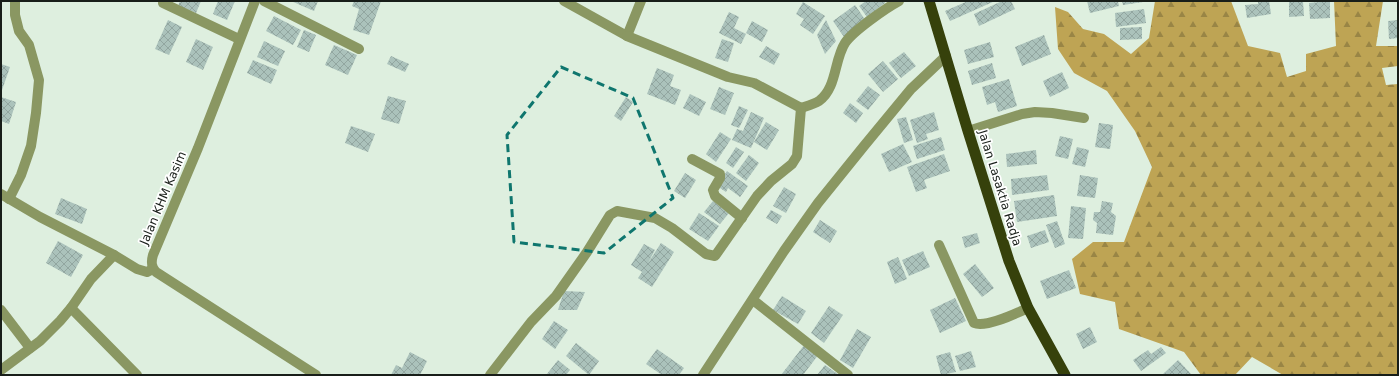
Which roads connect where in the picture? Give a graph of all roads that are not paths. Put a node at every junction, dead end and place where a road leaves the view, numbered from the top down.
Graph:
1 (15, 1) edge
2 (255, 1) edge
3 (264, 1) edge
4 (564, 1) edge
5 (641, 1) edge
6 (899, 1) edge
7 (929, 1) edge
8 (163, 3) dead end
9 (627, 36) junction
10 (239, 39) junction
11 (359, 49) dead end
12 (946, 56) junction
13 (801, 108) junction
14 (1084, 118) dead end
15 (968, 131) junction
16 (692, 159) dead end
17 (5, 196) edge
18 (742, 218) junction
19 (939, 245) dead end
20 (114, 255) junction
21 (153, 269) junction
22 (753, 300) junction
23 (71, 308) junction
24 (1028, 308) junction
25 (1, 310) edge
26 (30, 348) junction
27 (1, 370) edge
28 (137, 375) edge
29 (316, 375) edge
30 (490, 375) edge
31 (702, 375) edge
32 (848, 375) edge
33 (1065, 375) edge

1 - 17 street
2 - 10 street, Jalan KHM Kasim
3 - 11 street
4 - 9 street
5 - 9 street
6 - 13 street
7 - 12 highway, Jalan Lasaktia Radja
8 - 10 street
9 - 13 street
10 - 21 street, Jalan KHM Kasim
12 - 15 highway, Jalan Lasaktia Radja
12 - 22 street
13 - 18 street
14 - 15 street
15 - 24 highway, Jalan Lasaktia Radja
16 - 18 street
17 - 20 street
18 - 30 street
19 - 24 street
20 - 21 street
20 - 23 street
21 - 29 street
22 - 31 street
22 - 32 street
23 - 26 street
23 - 28 street
24 - 33 highway, Jalan Lasaktia Radja
25 - 26 street
26 - 27 street

